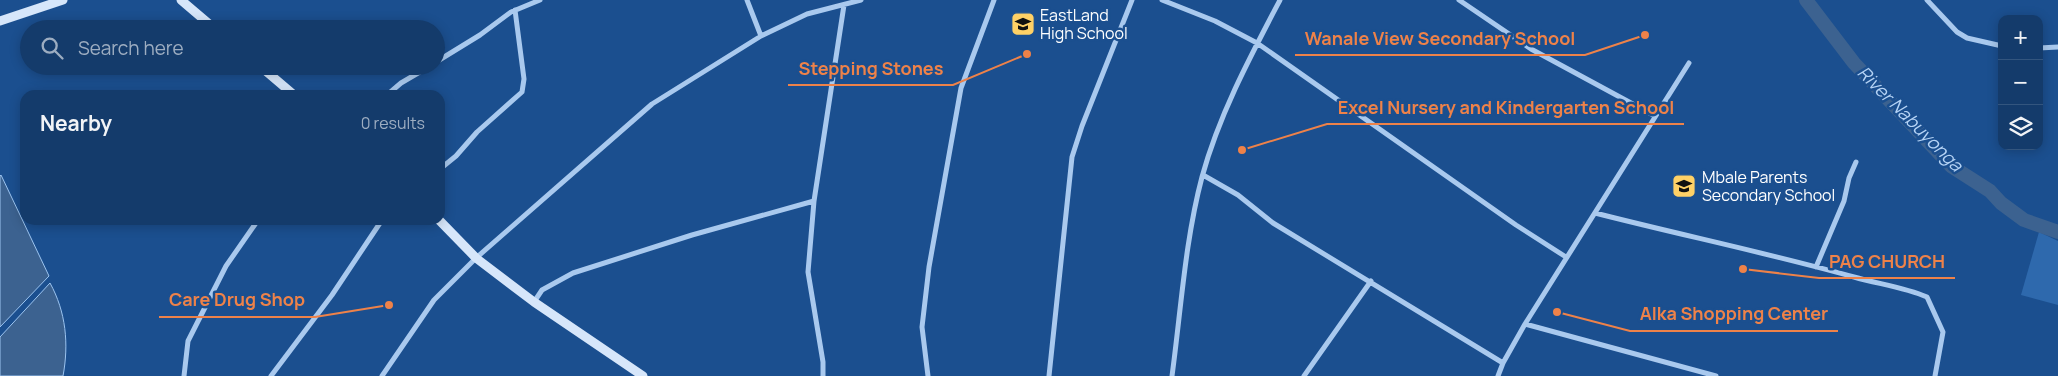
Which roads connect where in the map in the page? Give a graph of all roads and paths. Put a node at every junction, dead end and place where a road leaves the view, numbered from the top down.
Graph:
1 (63, 0) edge
2 (181, 0) edge
3 (540, 0) edge
4 (747, 0) edge
5 (862, 0) edge
6 (994, 0) edge
7 (1132, 0) edge
8 (1162, 0) edge
9 (1280, 0) edge
10 (1459, 0) edge
11 (1928, 0) edge
12 (844, 5) junction
13 (515, 10) junction
14 (204, 20) edge
15 (0, 21) edge
16 (761, 36) junction
17 (1257, 43) junction
18 (1998, 45) edge
19 (2058, 47) edge
20 (2043, 48) edge
21 (445, 56) edge
22 (1689, 63) dead end
23 (271, 75) edge
24 (415, 75) edge
25 (288, 90) edge
26 (393, 90) edge
27 (1655, 116) junction
28 (1856, 162) dead end
29 (445, 165) edge
30 (1203, 175) junction
31 (814, 200) junction
32 (1596, 213) junction
33 (255, 225) edge
34 (379, 225) edge
35 (444, 225) edge
36 (476, 258) junction
37 (1566, 258) junction
38 (1816, 267) junction
39 (1370, 281) junction
40 (534, 302) junction
41 (1525, 324) junction
42 (1503, 363) junction
43 (184, 376) edge
44 (271, 376) edge
45 (382, 376) edge
46 (643, 376) edge
47 (823, 376) edge
48 (928, 376) edge
49 (1049, 376) edge
50 (1172, 376) edge
51 (1304, 376) edge
52 (1498, 376) edge
53 (1716, 376) edge
54 (1935, 376) edge

1 - 15 street
2 - 14 street
3 - 13 street
4 - 16 street
5 - 12 street
6 - 48 street
7 - 49 street
8 - 17 street
9 - 17 street
10 - 27 street
11 - 18 street
12 - 16 street
12 - 31 street
13 - 21 street
13 - 29 street
16 - 36 street
17 - 30 street
17 - 37 street
19 - 20 street
22 - 27 street
23 - 25 street
24 - 26 street
27 - 32 street
28 - 38 street
30 - 39 street
30 - 50 street
31 - 40 street
31 - 47 street
32 - 37 street
32 - 38 street
33 - 43 street
34 - 44 street
35 - 36 street
36 - 40 street
36 - 45 street
37 - 41 street
38 - 54 street
39 - 42 street
39 - 51 street
40 - 46 street
41 - 42 street
41 - 53 street
42 - 52 street

